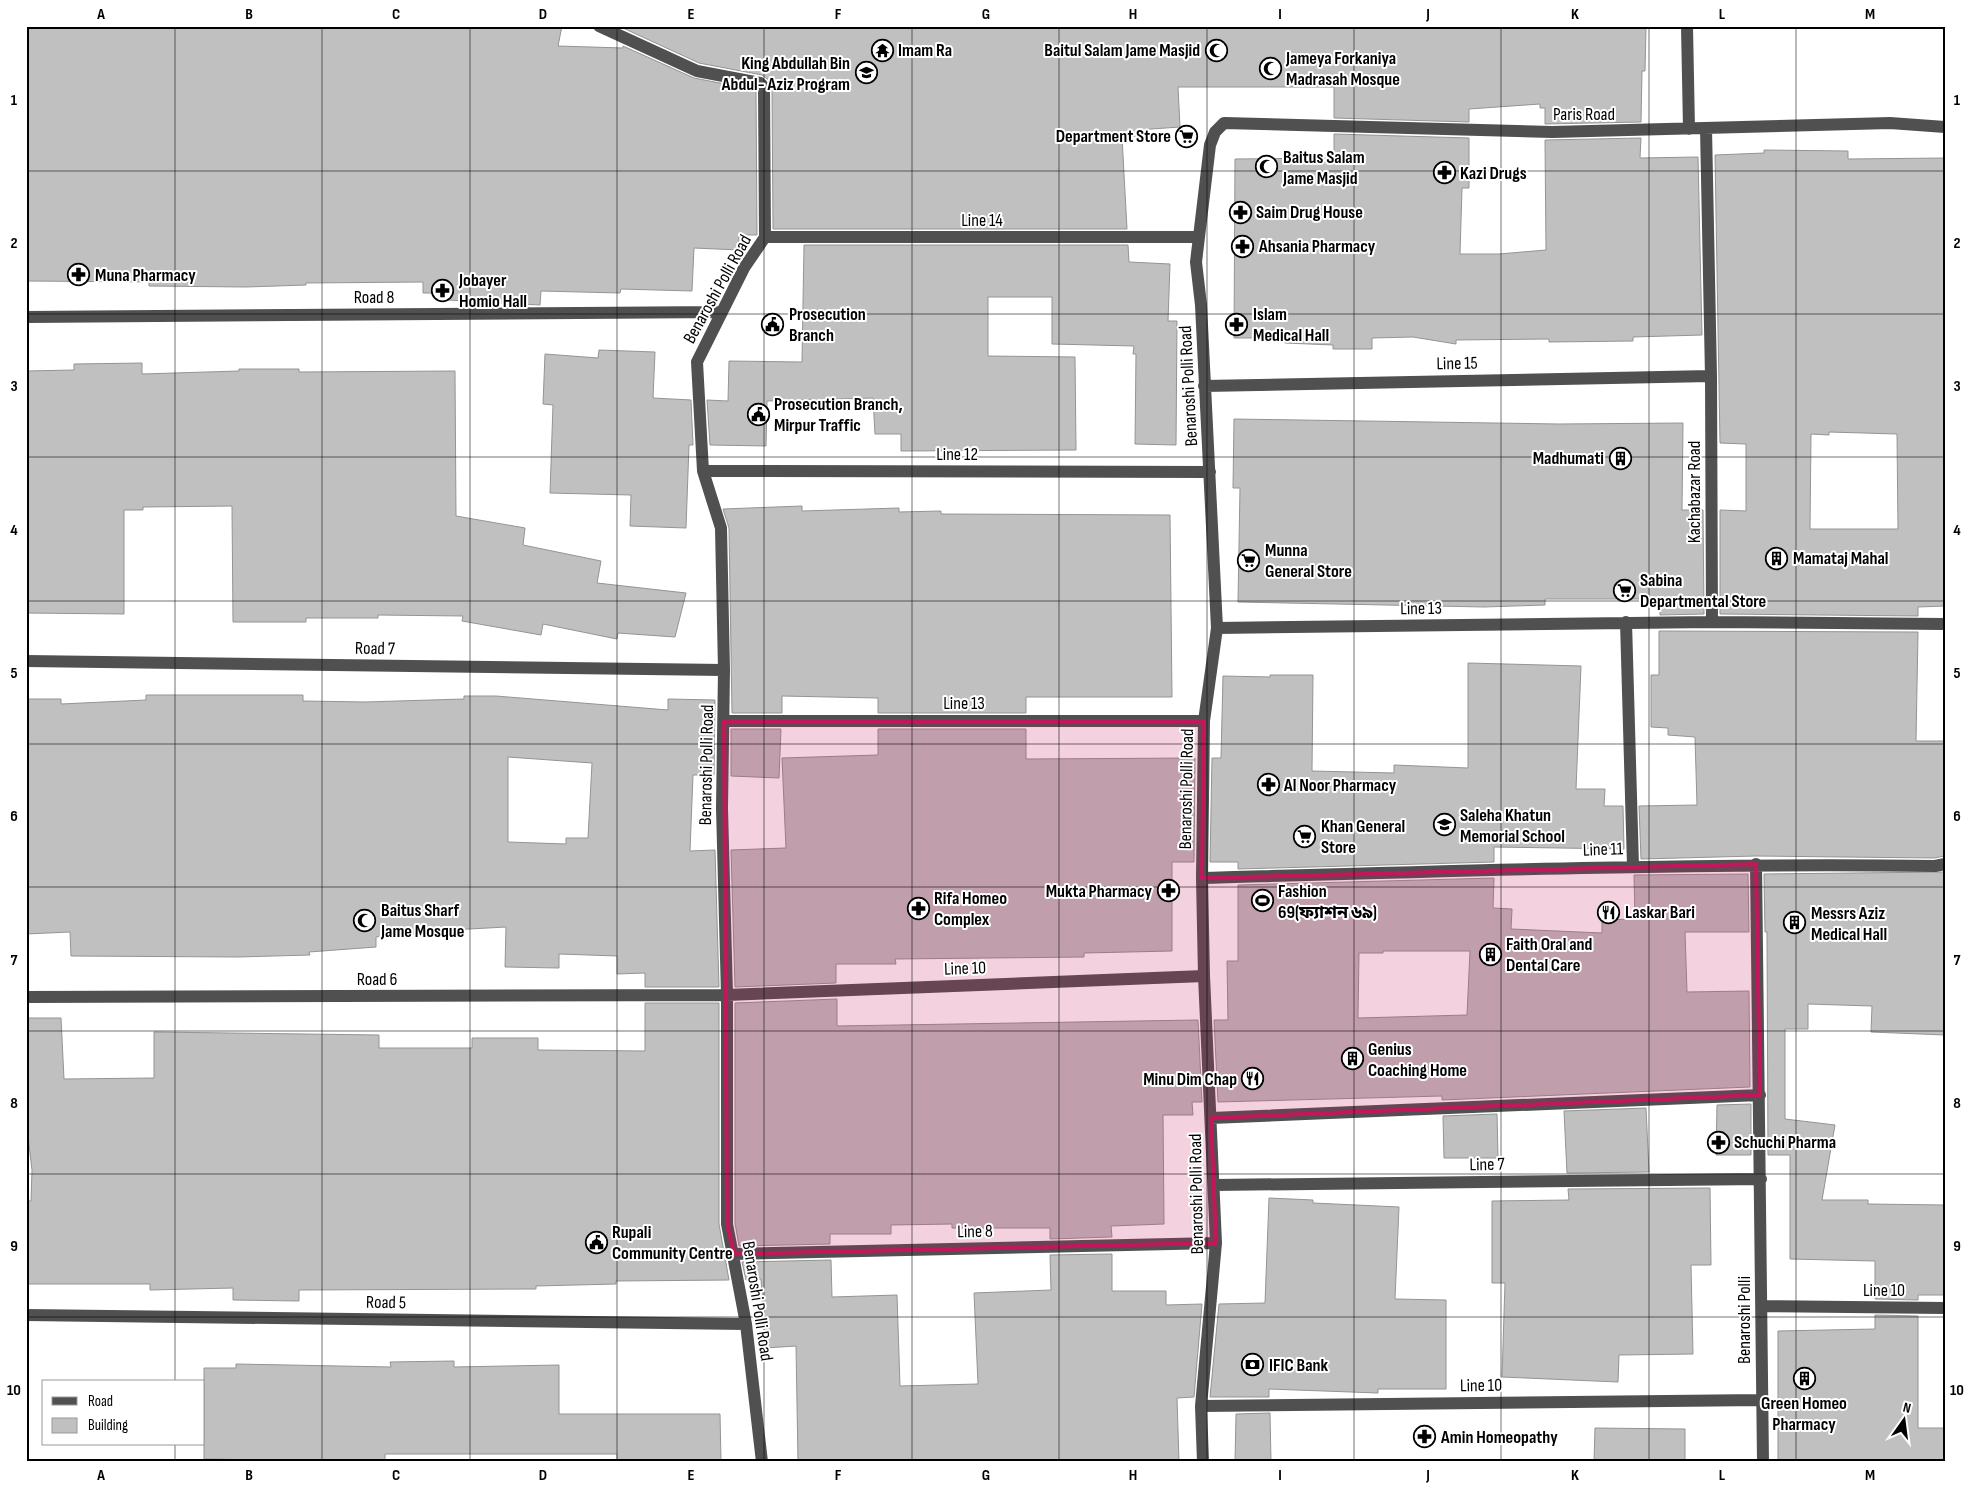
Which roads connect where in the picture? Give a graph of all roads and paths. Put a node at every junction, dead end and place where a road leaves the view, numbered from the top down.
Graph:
1 (599, 26) edge
2 (1687, 26) edge
3 (1224, 122) joint
4 (1945, 127) edge
5 (1706, 128) junction
6 (1689, 129) junction
7 (765, 237) junction
8 (1199, 237) junction
9 (722, 312) junction
10 (26, 317) edge
11 (1711, 376) junction
12 (1204, 386) junction
13 (703, 470) junction
14 (1210, 472) junction
15 (1626, 622) junction
16 (1712, 622) junction
17 (1945, 624) edge
18 (1217, 628) junction
19 (26, 662) edge
20 (724, 670) junction
21 (724, 720) junction
22 (1204, 721) junction
23 (1756, 864) junction
24 (1945, 864) edge
25 (1633, 866) junction
26 (1202, 878) junction
27 (1204, 976) junction
28 (727, 995) junction
29 (26, 997) edge
30 (1760, 1095) junction
31 (1211, 1118) junction
32 (1761, 1179) junction
33 (1214, 1184) junction
34 (1216, 1243) junction
35 (734, 1254) junction
36 (1762, 1306) junction
37 (1945, 1308) edge
38 (26, 1315) edge
39 (746, 1324) junction
40 (1762, 1400) junction
41 (1201, 1406) junction
42 (762, 1462) edge
43 (1203, 1462) edge
44 (1763, 1462) edge

1 - 7 street, Benaroshi Polli Road
2 - 6 street
3 - 6 street, Paris Road
3 - 8 street, Benaroshi Polli Road
4 - 5 street, Paris Road
5 - 6 street, Paris Road
5 - 11 street, Kachabazar Road
7 - 8 street, Line 14
7 - 9 street, Benaroshi Polli Road
8 - 12 street, Benaroshi Polli Road
9 - 10 street, Road 8
9 - 13 street, Benaroshi Polli Road
11 - 12 street, Line 15
11 - 16 street, Kachabazar Road
12 - 14 street, Benaroshi Polli Road
13 - 14 street, Line 12
13 - 20 street, Benaroshi Polli Road
14 - 18 street, Benaroshi Polli Road
15 - 16 street, Line 13
15 - 18 street, Line 13
15 - 25 street
16 - 17 street
18 - 22 street, Benaroshi Polli Road
19 - 20 street, Road 7
20 - 21 street, Benaroshi Polli Road
21 - 22 street, Line 13
21 - 28 street, Benaroshi Polli Road
22 - 26 street, Benaroshi Polli Road
23 - 24 street, Line 11
23 - 25 street, Line 11
23 - 30 street, Benaroshi Polli
25 - 26 street, Line 11
26 - 27 street, Benaroshi Polli Road
27 - 28 street, Line 10
27 - 31 street, Benaroshi Polli Road
28 - 29 street, Road 6
28 - 35 street, Benaroshi Polli Road
30 - 31 street
30 - 32 street, Benaroshi Polli
31 - 33 street, Benaroshi Polli Road
32 - 33 street, Line 7
32 - 36 street, Benaroshi Polli
33 - 34 street, Benaroshi Polli Road
34 - 35 street, Line 8
34 - 41 street, Benaroshi Polli Road
35 - 39 street, Benaroshi Polli Road
36 - 37 street, Line 10
36 - 40 street, Benaroshi Polli
38 - 39 street, Road 5
39 - 42 street, Benaroshi Polli Road
40 - 41 street, Line 10
40 - 44 street, Benaroshi Polli
41 - 43 street, Benaroshi Polli Road

